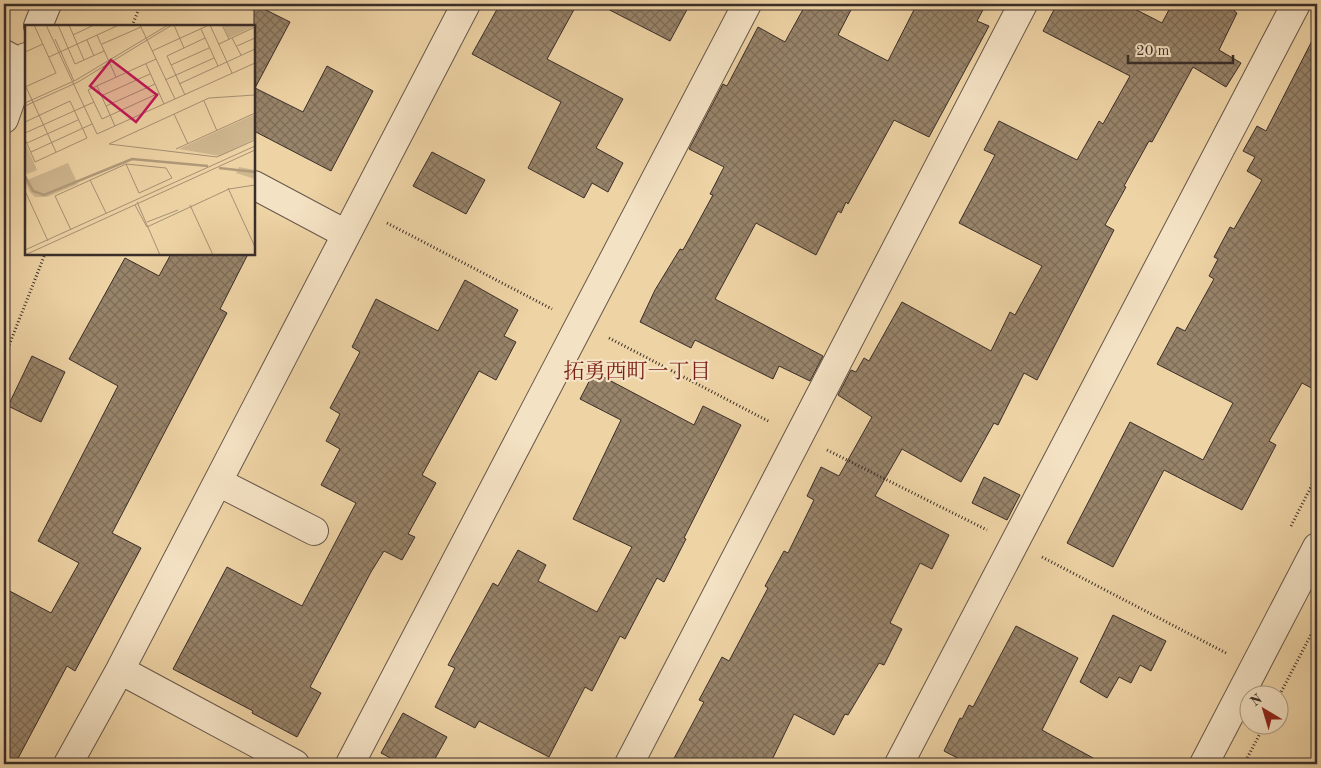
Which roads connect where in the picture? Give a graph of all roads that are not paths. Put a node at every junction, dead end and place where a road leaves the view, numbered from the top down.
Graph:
1 (47, 4) edge
2 (466, 4) edge
3 (747, 4) edge
4 (1023, 4) edge
5 (1296, 4) edge
6 (38, 25) edge
7 (20, 61) edge
8 (4, 119) edge
9 (255, 187) edge
10 (346, 234) junction
11 (218, 482) junction
12 (314, 531) dead end
13 (1317, 547) edge
14 (120, 670) junction
15 (68, 764) edge
16 (295, 764) edge
17 (350, 764) edge
18 (629, 764) edge
19 (899, 764) edge
20 (1204, 764) edge

1 - 6 street
2 - 10 street
3 - 17 street
4 - 18 street
5 - 19 street
7 - 8 street
9 - 10 street
10 - 11 street
11 - 12 street
11 - 14 street
13 - 20 street
14 - 15 street
14 - 16 street

